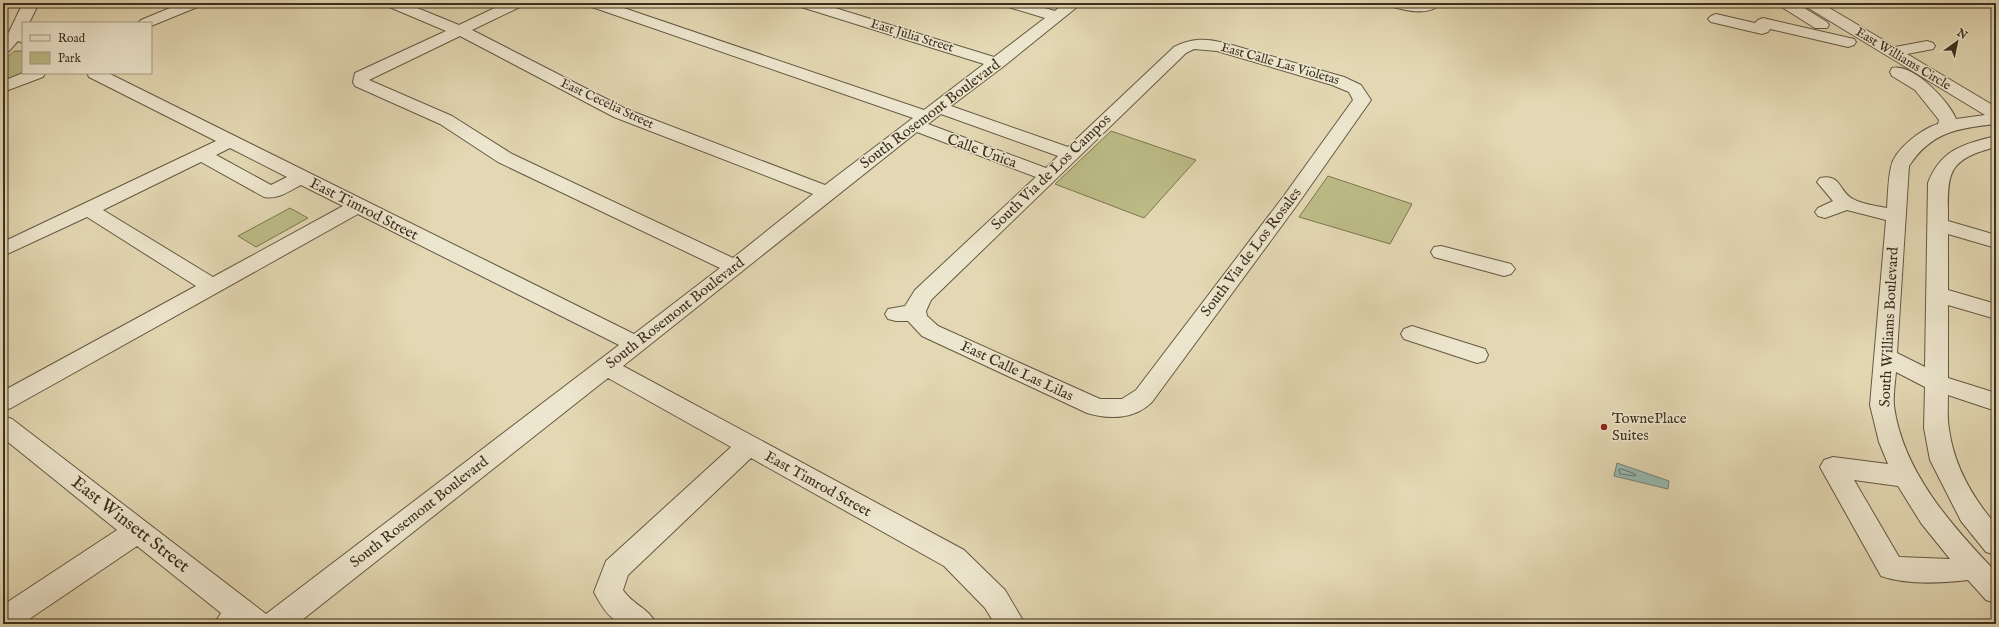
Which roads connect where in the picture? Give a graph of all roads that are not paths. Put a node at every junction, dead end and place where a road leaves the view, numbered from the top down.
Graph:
1 (31, 3) edge
2 (195, 3) edge
3 (392, 3) edge
4 (517, 3) edge
5 (594, 3) edge
6 (803, 3) edge
7 (1010, 3) edge
8 (1074, 3) edge
9 (1395, 3) edge
10 (1433, 3) edge
11 (1785, 3) edge
12 (1810, 3) edge
13 (1057, 16) junction
14 (1716, 18) dead end
15 (25, 22) edge
16 (148, 22) edge
17 (459, 31) junction
18 (20, 36) edge
19 (1197, 40) joint
20 (1848, 42) junction
21 (1927, 46) dead end
22 (3, 48) edge
23 (1892, 52) junction
24 (998, 63) junction
25 (35, 74) edge
26 (97, 74) edge
27 (3, 87) edge
28 (1367, 91) joint
29 (1996, 114) edge
30 (928, 117) junction
31 (1996, 118) edge
32 (1946, 127) junction
33 (1002, 130) junction
34 (230, 141) junction
35 (1996, 141) edge
36 (979, 150) junction
37 (1070, 154) junction
38 (202, 155) junction
39 (270, 161) junction
40 (1048, 175) junction
41 (239, 176) junction
42 (301, 177) junction
43 (1827, 182) dead end
44 (827, 193) junction
45 (1845, 203) junction
46 (356, 206) junction
47 (88, 209) junction
48 (1825, 212) dead end
49 (1896, 217) junction
50 (1938, 226) junction
51 (1996, 242) edge
52 (3, 250) edge
53 (1441, 252) dead end
54 (735, 267) junction
55 (1504, 269) dead end
56 (212, 286) junction
57 (1937, 294) junction
58 (1996, 312) edge
59 (905, 313) joint
60 (1412, 334) dead end
61 (635, 344) junction
62 (1478, 355) dead end
63 (1886, 357) junction
64 (606, 367) junction
65 (1935, 382) junction
66 (3, 402) edge
67 (1996, 402) edge
68 (1126, 412) joint
69 (3, 425) edge
70 (748, 446) junction
71 (1907, 477) junction
72 (137, 530) junction
73 (1996, 544) edge
74 (1974, 568) junction
75 (1996, 591) edge
76 (242, 620) edge
77 (3, 621) edge
78 (275, 624) edge
79 (642, 624) edge
80 (1011, 624) edge

1 - 15 street
2 - 16 street
3 - 17 street, East Cecelia Street
4 - 17 street
5 - 30 street
6 - 24 street, East Julia Street
7 - 13 street
8 - 13 street, South Rosemont Boulevard
9 - 10 street
11 - 20 street
12 - 23 street, East Williams Circle
13 - 24 street, South Rosemont Boulevard
14 - 20 street
17 - 44 street, East Cecelia Street
17 - 54 street
18 - 22 street
19 - 28 street, East Calle Las Violetas
19 - 37 street, South Via de Los Campos
20 - 32 street
21 - 23 street
23 - 29 street, East Williams Circle
24 - 30 street, South Rosemont Boulevard
25 - 27 street
26 - 34 street, East Timrod Street
28 - 68 street, South Via de Los Rosales
30 - 33 street, Calle Unica
30 - 36 street, Calle Unica
30 - 44 street, South Rosemont Boulevard
31 - 32 street, South Williams Boulevard
32 - 49 street, South Williams Boulevard
33 - 36 street
33 - 37 street, Calle Unica
34 - 38 street
34 - 39 street, East Timrod Street
35 - 50 street
36 - 40 street, Calle Unica
37 - 40 street, South Via de Los Campos
38 - 41 street
38 - 47 street
39 - 41 street
39 - 42 street, East Timrod Street
40 - 59 street, South Via de Los Campos
41 - 42 street
42 - 46 street, East Timrod Street
43 - 45 street
44 - 54 street, South Rosemont Boulevard
45 - 48 street
45 - 49 street
46 - 56 street
46 - 61 street, East Timrod Street
47 - 52 street
47 - 56 street
49 - 63 street, South Williams Boulevard
50 - 51 street
50 - 57 street
53 - 55 street
54 - 61 street, South Rosemont Boulevard
56 - 66 street
57 - 58 street
57 - 65 street
59 - 68 street, East Calle Las Lilas
60 - 62 street
61 - 64 street, South Rosemont Boulevard
63 - 65 street
63 - 71 street, South Williams Boulevard
64 - 70 street, East Timrod Street
64 - 78 street, South Rosemont Boulevard
65 - 67 street
65 - 73 street
69 - 72 street, East Winsett Street
70 - 79 street
70 - 80 street, East Timrod Street
71 - 74 street, South Williams Boulevard
71 - 74 street
72 - 76 street, East Winsett Street
72 - 77 street
74 - 75 street, South Williams Boulevard

